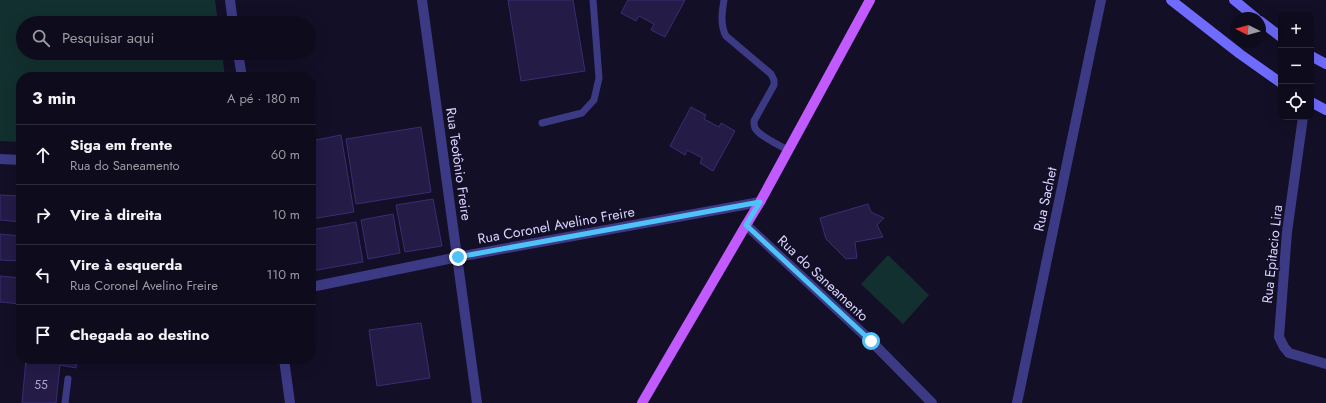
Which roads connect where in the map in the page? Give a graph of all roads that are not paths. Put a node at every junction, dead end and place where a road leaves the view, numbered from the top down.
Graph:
1 (230, 0) edge
2 (422, 0) edge
3 (593, 0) edge
4 (724, 0) edge
5 (870, 0) edge
6 (1101, 0) edge
7 (1172, 0) edge
8 (1234, 0) edge
9 (1249, 12) edge
10 (233, 16) edge
11 (1266, 25) edge
12 (1278, 34) edge
13 (1314, 58) edge
14 (239, 60) edge
15 (1326, 64) edge
16 (241, 72) edge
17 (1278, 81) edge
18 (1314, 104) edge
19 (1326, 110) edge
20 (1303, 120) edge
21 (542, 123) dead end
22 (788, 150) junction
23 (0, 159) edge
24 (16, 160) edge
25 (760, 202) junction
26 (746, 225) junction
27 (458, 257) junction
28 (316, 286) edge
29 (285, 364) edge
30 (1326, 364) edge
31 (68, 379) dead end
32 (65, 403) edge
33 (290, 403) edge
34 (477, 403) edge
35 (642, 403) edge
36 (932, 403) edge
37 (1016, 403) edge

1 - 10 street
2 - 27 street, Rua Teotônio Freire
3 - 21 lane
4 - 22 lane
5 - 22 main road
6 - 37 street, Rua Sachet
7 - 17 main road
8 - 9 main road
11 - 12 main road
13 - 15 main road
14 - 16 street
18 - 19 main road
20 - 30 street, Rua Epitacio Lira
22 - 25 main road
23 - 24 street
25 - 26 main road
25 - 27 street, Rua Coronel Avelino Freire
26 - 35 main road
26 - 36 street, Rua do Saneamento
27 - 28 street, Rua Coronel Avelino Freire
27 - 34 street, Rua Teotônio Freire
29 - 33 street
31 - 32 lane

